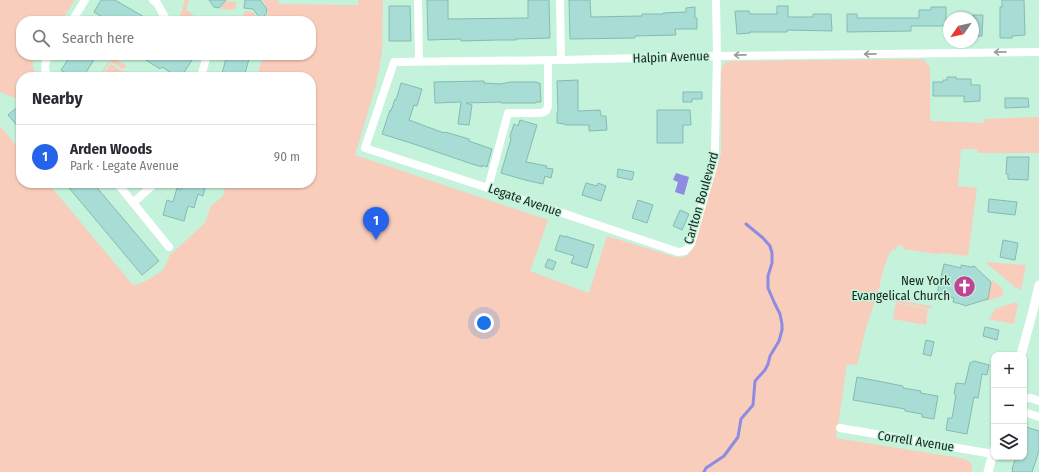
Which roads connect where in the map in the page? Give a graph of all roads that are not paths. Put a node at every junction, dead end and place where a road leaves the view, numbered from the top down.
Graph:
1 (86, 0) edge
2 (153, 0) edge
3 (418, 0) edge
4 (560, 0) edge
5 (716, 0) edge
6 (75, 16) edge
7 (164, 16) edge
8 (1039, 52) edge
9 (717, 56) junction
10 (47, 60) edge
11 (206, 60) edge
12 (548, 60) junction
13 (561, 60) junction
14 (419, 61) junction
15 (46, 72) edge
16 (202, 72) edge
17 (365, 148) joint
18 (121, 188) edge
19 (150, 188) edge
20 (488, 188) junction
21 (133, 203) junction
22 (169, 247) dead end
23 (685, 251) joint
24 (1039, 285) edge
25 (1038, 296) edge
26 (1022, 352) edge
27 (1027, 398) edge
28 (1039, 401) edge
29 (1027, 413) edge
30 (1039, 417) edge
31 (840, 428) dead end
32 (991, 451) edge
33 (991, 459) edge
34 (988, 472) edge

1 - 6 street
2 - 7 street
3 - 14 street
4 - 13 street
5 - 9 street, Carlton Boulevard
8 -> 9 street, Halpin Avenue
9 - 13 street, Halpin Avenue
9 - 23 street, Carlton Boulevard
10 - 15 street
11 - 16 street
12 - 13 street, Halpin Avenue
12 - 14 street, Halpin Avenue
12 - 20 street
14 - 17 street, Halpin Avenue
17 - 20 street, Legate Avenue
18 - 21 street
19 - 21 street
20 - 23 street, Legate Avenue
21 - 22 street
24 - 25 street
25 - 26 street
27 - 28 street
29 - 30 street
31 - 32 street, Correll Avenue
33 - 34 street

